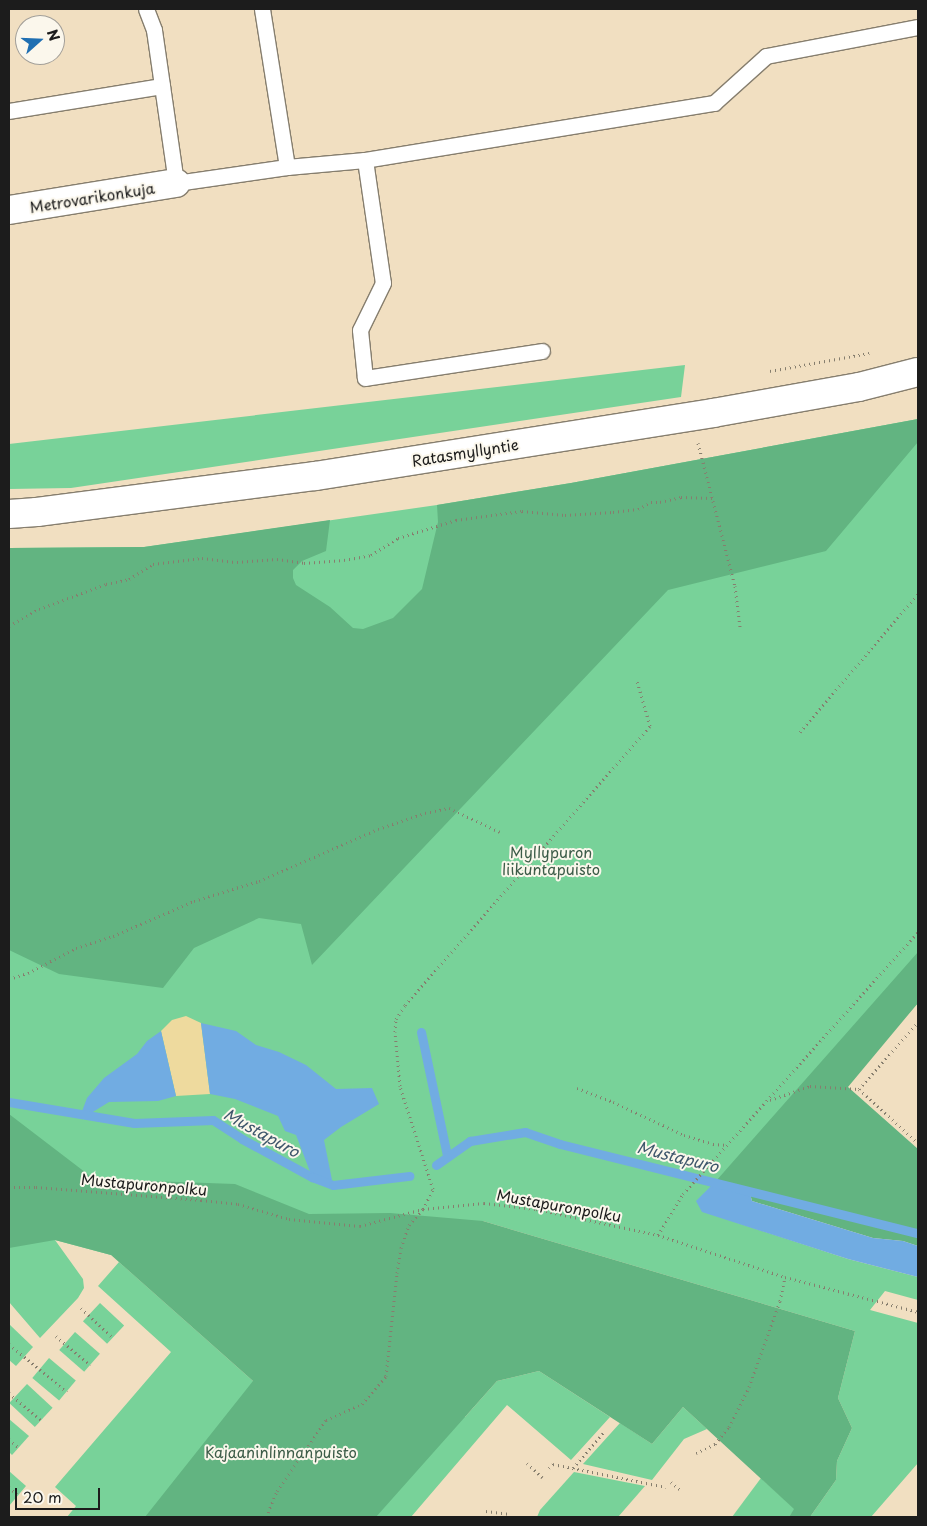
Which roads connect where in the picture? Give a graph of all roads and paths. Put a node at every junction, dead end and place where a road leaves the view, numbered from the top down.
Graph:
1 (146, 9) edge
2 (262, 9) edge
3 (918, 27) edge
4 (162, 86) junction
5 (9, 111) edge
6 (365, 160) junction
7 (287, 167) junction
8 (176, 183) junction
9 (9, 210) edge
10 (542, 351) dead end
11 (871, 353) dead end
12 (770, 371) dead end
13 (918, 372) edge
14 (696, 435) dead end
15 (712, 498) junction
16 (9, 514) edge
17 (918, 594) edge
18 (9, 626) edge
19 (740, 627) dead end
20 (637, 682) dead end
21 (800, 732) dead end
22 (500, 832) dead end
23 (918, 932) edge
24 (9, 979) edge
25 (918, 1022) edge
26 (577, 1088) dead end
27 (859, 1089) junction
28 (768, 1101) junction
29 (918, 1143) edge
30 (729, 1145) junction
31 (9, 1186) edge
32 (422, 1209) junction
33 (658, 1235) junction
34 (785, 1277) junction
35 (81, 1308) dead end
36 (918, 1312) edge
37 (56, 1336) dead end
38 (113, 1338) dead end
39 (9, 1344) edge
40 (90, 1366) dead end
41 (67, 1392) dead end
42 (9, 1393) edge
43 (42, 1421) dead end
44 (604, 1432) dead end
45 (9, 1439) edge
46 (19, 1448) dead end
47 (696, 1453) dead end
48 (527, 1463) dead end
49 (549, 1468) dead end
50 (573, 1468) junction
51 (542, 1477) dead end
52 (671, 1482) dead end
53 (9, 1487) edge
54 (666, 1487) dead end
55 (682, 1491) dead end
56 (18, 1495) dead end
57 (486, 1511) dead end
58 (511, 1514) dead end
59 (266, 1517) edge

1 - 4 lane
2 - 7 lane
3 - 6 lane
4 - 5 lane
4 - 8 lane
6 - 7 lane
6 - 10 lane
7 - 8 lane
8 - 9 street, Metrovarikonkuja
11 - 12 path
13 - 16 street, Ratasmyllyntie
14 - 15 path
15 - 18 path
15 - 19 path
17 - 21 path
20 - 32 path
22 - 24 path
23 - 28 path
25 - 27 path
26 - 30 path
27 - 28 path
27 - 29 path
28 - 30 path
30 - 33 path
31 - 32 path, Mustapuronpolku
32 - 33 path, Mustapuronpolku
32 - 59 path
33 - 34 path, Mustapuronpolku
34 - 36 path, Mustapuronpolku
34 - 47 path
35 - 38 path
37 - 40 path
39 - 41 path
42 - 43 path
44 - 50 path
45 - 46 path
48 - 51 path
49 - 50 path
50 - 54 path
52 - 55 path
53 - 56 path
57 - 58 path

